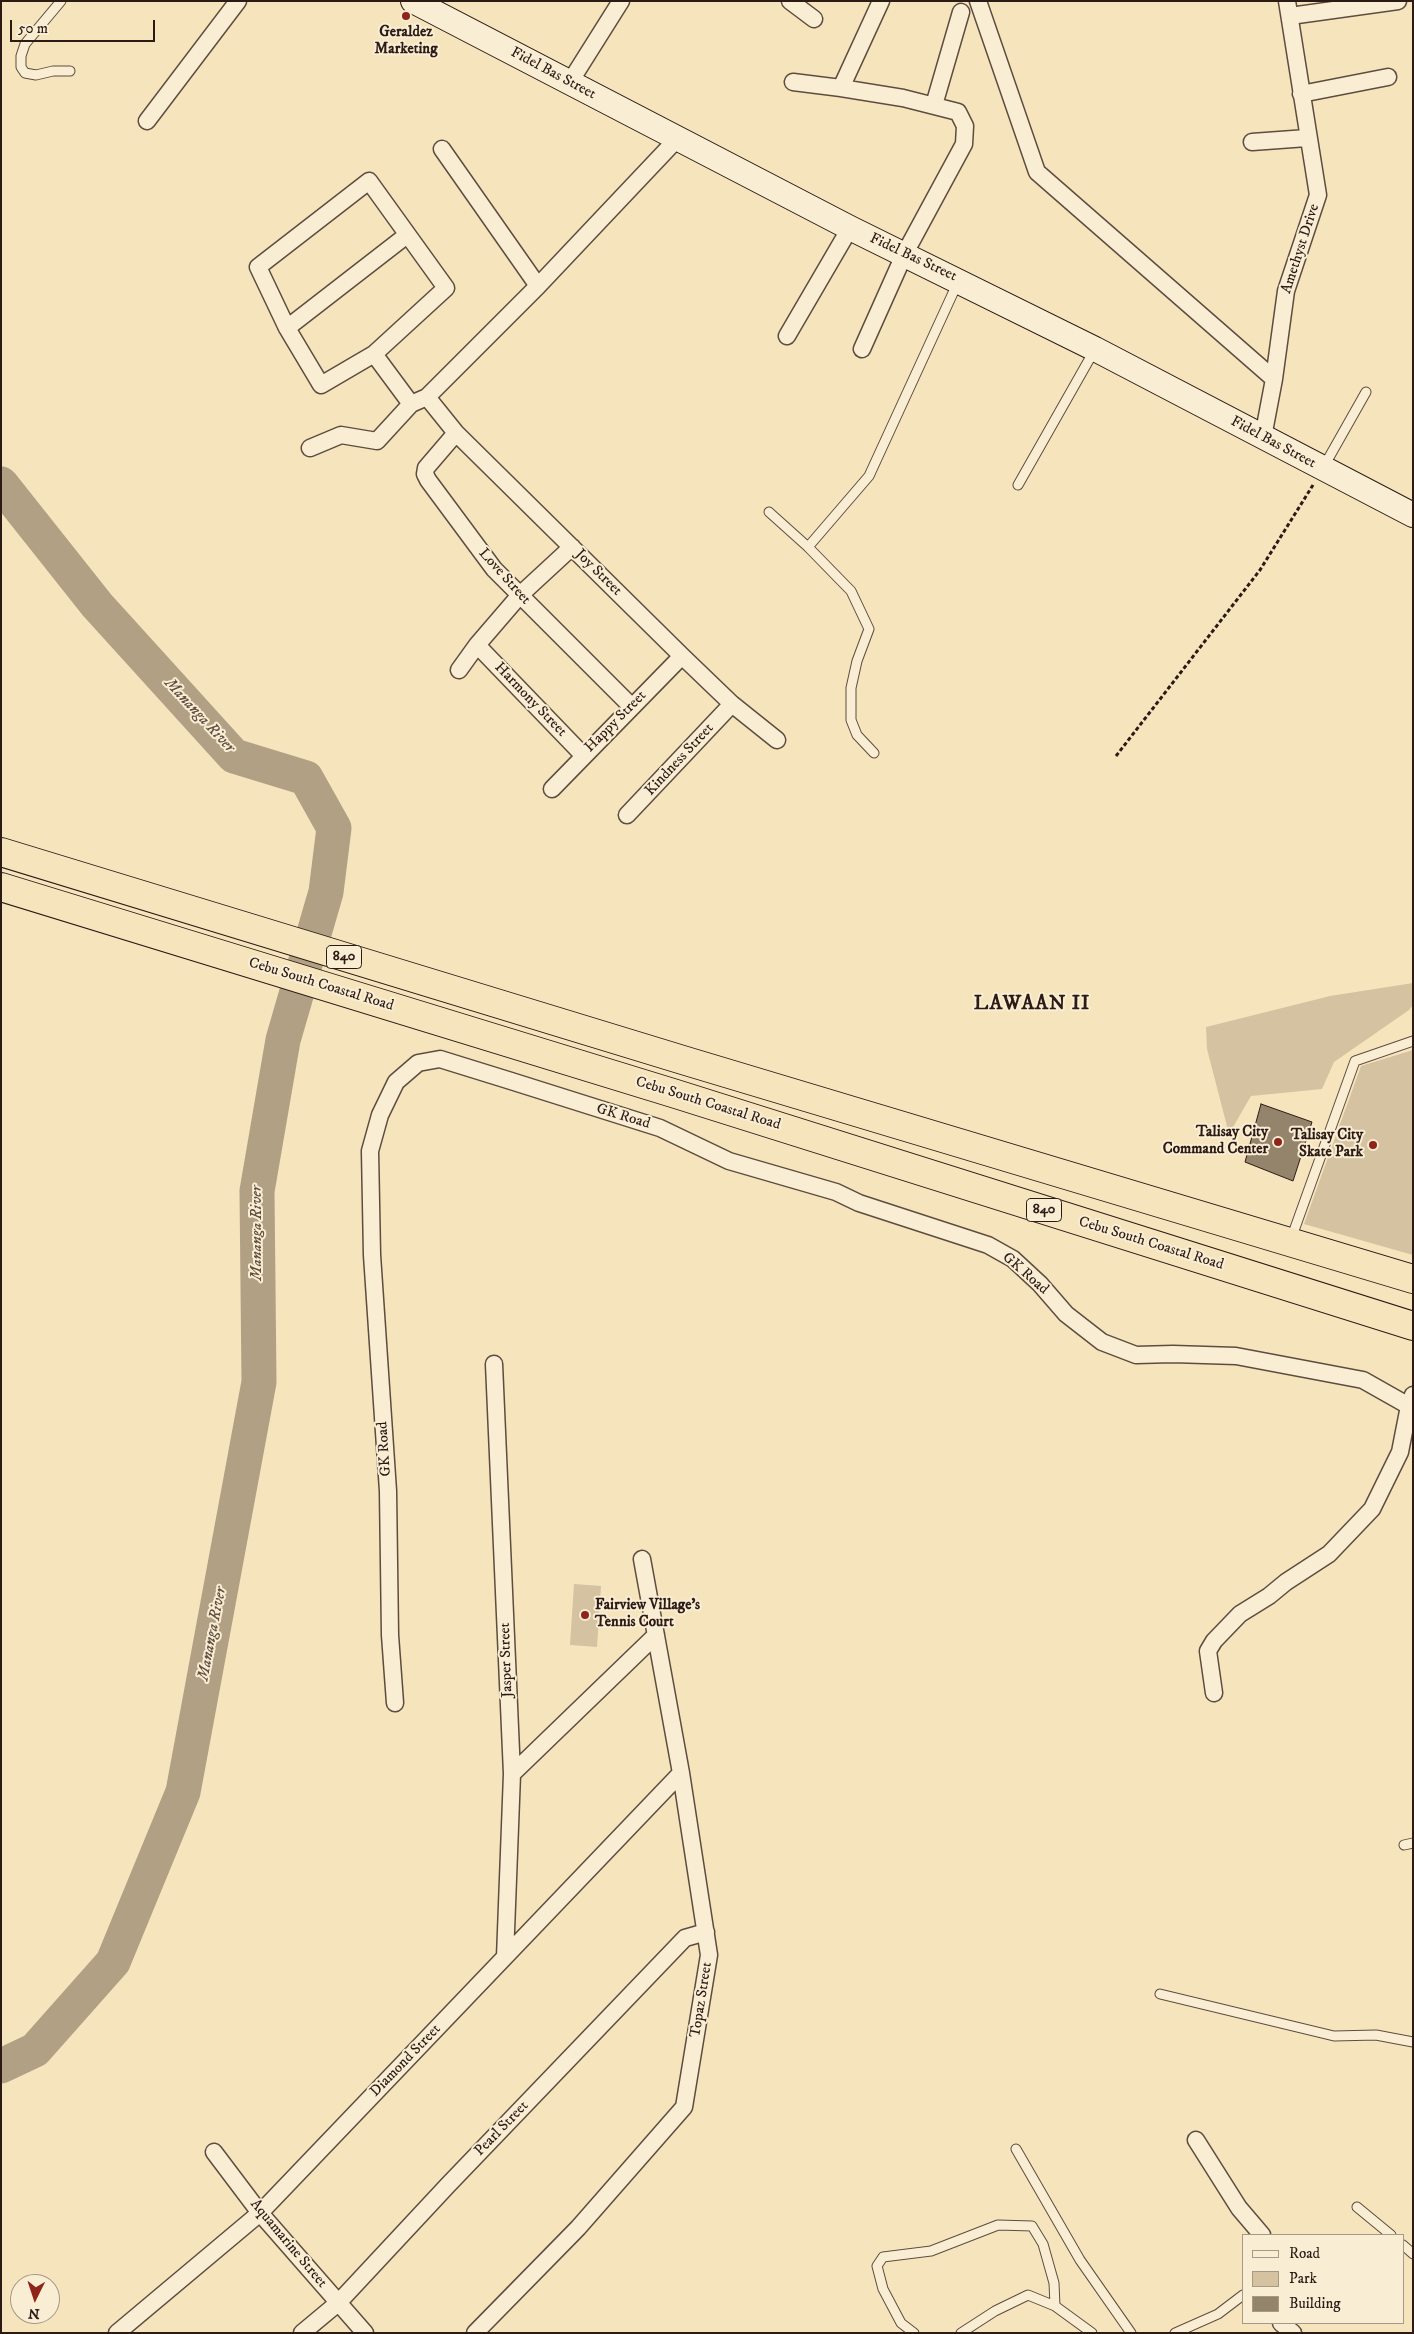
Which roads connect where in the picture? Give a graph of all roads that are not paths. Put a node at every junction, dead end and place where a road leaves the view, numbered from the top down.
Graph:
1 (62, 1) edge
2 (238, 1) edge
3 (413, 1) edge
4 (621, 1) edge
5 (790, 1) edge
6 (881, 1) edge
7 (978, 1) edge
8 (1398, 1) edge
9 (1288, 9) edge
10 (961, 12) dead end
11 (814, 19) dead end
12 (70, 71) dead end
13 (1388, 77) dead end
14 (570, 82) junction
15 (793, 82) dead end
16 (841, 88) junction
17 (1301, 94) junction
18 (934, 105) junction
19 (147, 121) dead end
20 (1308, 138) junction
21 (677, 139) junction
22 (1252, 142) dead end
23 (442, 149) dead end
24 (850, 228) junction
25 (407, 235) junction
26 (904, 255) junction
27 (959, 280) junction
28 (538, 286) junction
29 (287, 328) junction
30 (787, 336) dead end
31 (862, 349) dead end
32 (1095, 349) junction
33 (374, 354) junction
34 (1274, 379) junction
35 (1366, 392) dead end
36 (427, 397) junction
37 (411, 404) junction
38 (456, 433) junction
39 (1263, 437) junction
40 (310, 448) dead end
41 (1322, 469) junction
42 (1018, 485) dead end
43 (769, 512) dead end
44 (1413, 515) edge
45 (572, 547) junction
46 (808, 547) junction
47 (520, 595) junction
48 (477, 645) junction
49 (682, 656) junction
50 (459, 670) dead end
51 (732, 704) junction
52 (631, 706) junction
53 (777, 740) dead end
54 (874, 753) dead end
55 (583, 756) junction
56 (552, 789) dead end
57 (627, 815) dead end
58 (1, 852) edge
59 (1, 887) edge
60 (1413, 1041) edge
61 (1290, 1241) junction
62 (1413, 1279) edge
63 (1413, 1326) edge
64 (494, 1364) dead end
65 (1411, 1401) edge
66 (642, 1559) dead end
67 (656, 1635) junction
68 (1214, 1693) dead end
69 (395, 1703) dead end
70 (681, 1773) junction
71 (512, 1774) junction
72 (706, 1932) junction
73 (505, 1957) junction
74 (1160, 1994) dead end
75 (1413, 2042) edge
76 (1196, 2140) dead end
77 (1016, 2148) dead end
78 (214, 2152) dead end
79 (1357, 2207) dead end
80 (260, 2213) junction
81 (1261, 2234) edge
82 (1390, 2234) edge
83 (1242, 2296) edge
84 (338, 2303) junction
85 (1055, 2306) junction
86 (1282, 2324) edge
87 (117, 2333) edge
88 (302, 2333) edge
89 (365, 2333) edge
90 (475, 2333) edge
91 (914, 2333) edge
92 (961, 2333) edge
93 (1092, 2333) edge
94 (1131, 2333) edge
95 (1175, 2333) edge
96 (1293, 2333) edge

1 - 12 lane
2 - 19 street
3 - 14 street, Fidel Bas Street
4 - 14 street
5 - 11 street
6 - 16 street
7 - 34 street
8 - 9 street
9 - 17 street, Amethyst Drive
10 - 18 street
13 - 17 street
14 - 21 street, Fidel Bas Street
15 - 16 street
16 - 18 street
17 - 20 street, Amethyst Drive
18 - 26 street
20 - 22 street
20 - 34 street, Amethyst Drive
21 - 24 street, Fidel Bas Street
21 - 28 street
23 - 28 street
24 - 26 street, Fidel Bas Street
24 - 30 street
25 - 29 street
25 - 29 street
25 - 33 street
26 - 27 street, Fidel Bas Street
26 - 31 street
27 - 32 street, Fidel Bas Street
27 - 46 lane
28 - 36 street
29 - 33 street
32 - 39 street, Fidel Bas Street
32 - 42 lane
33 - 37 street
34 - 39 street, Amethyst Drive
35 - 41 lane
36 - 37 street
36 - 38 street, Joy Street
37 - 40 street
38 - 45 street, Joy Street
38 - 47 street, Love Street
39 - 41 street, Fidel Bas Street
41 - 44 street, Fidel Bas Street
43 - 46 lane
45 - 47 street
45 - 49 street, Joy Street
46 - 54 lane
47 - 48 street
47 - 52 street, Love Street
48 - 50 street
48 - 55 street, Harmony Street
49 - 51 street, Joy Street
49 - 52 street, Happy Street
51 - 53 street, Joy Street
51 - 57 street, Kindness Street
52 - 55 street, Happy Street
55 - 56 street, Happy Street
58 - 61 highway, 840
59 - 63 highway, Cebu South Coastal Road / 840
60 - 61 lane
61 - 62 highway, 840
64 - 71 street, Jasper Street
65 - 68 street
65 - 69 street, GK Road
66 - 67 street, Topaz Street
67 - 70 street, Topaz Street
67 - 71 street
70 - 72 street, Topaz Street
70 - 73 street, Diamond Street
71 - 73 street, Jasper Street
72 - 84 street, Pearl Street
72 - 90 street, Topaz Street
73 - 80 street, Diamond Street
74 - 75 lane
76 - 81 street
77 - 94 lane
78 - 80 street, Aquamarine Street
79 - 82 lane
80 - 84 street, Aquamarine Street
80 - 87 street, Diamond Street
83 - 95 lane
84 - 88 street, Pearl Street
84 - 89 street, Aquamarine Street
85 - 91 lane
85 - 92 lane
85 - 93 lane
86 - 96 street

